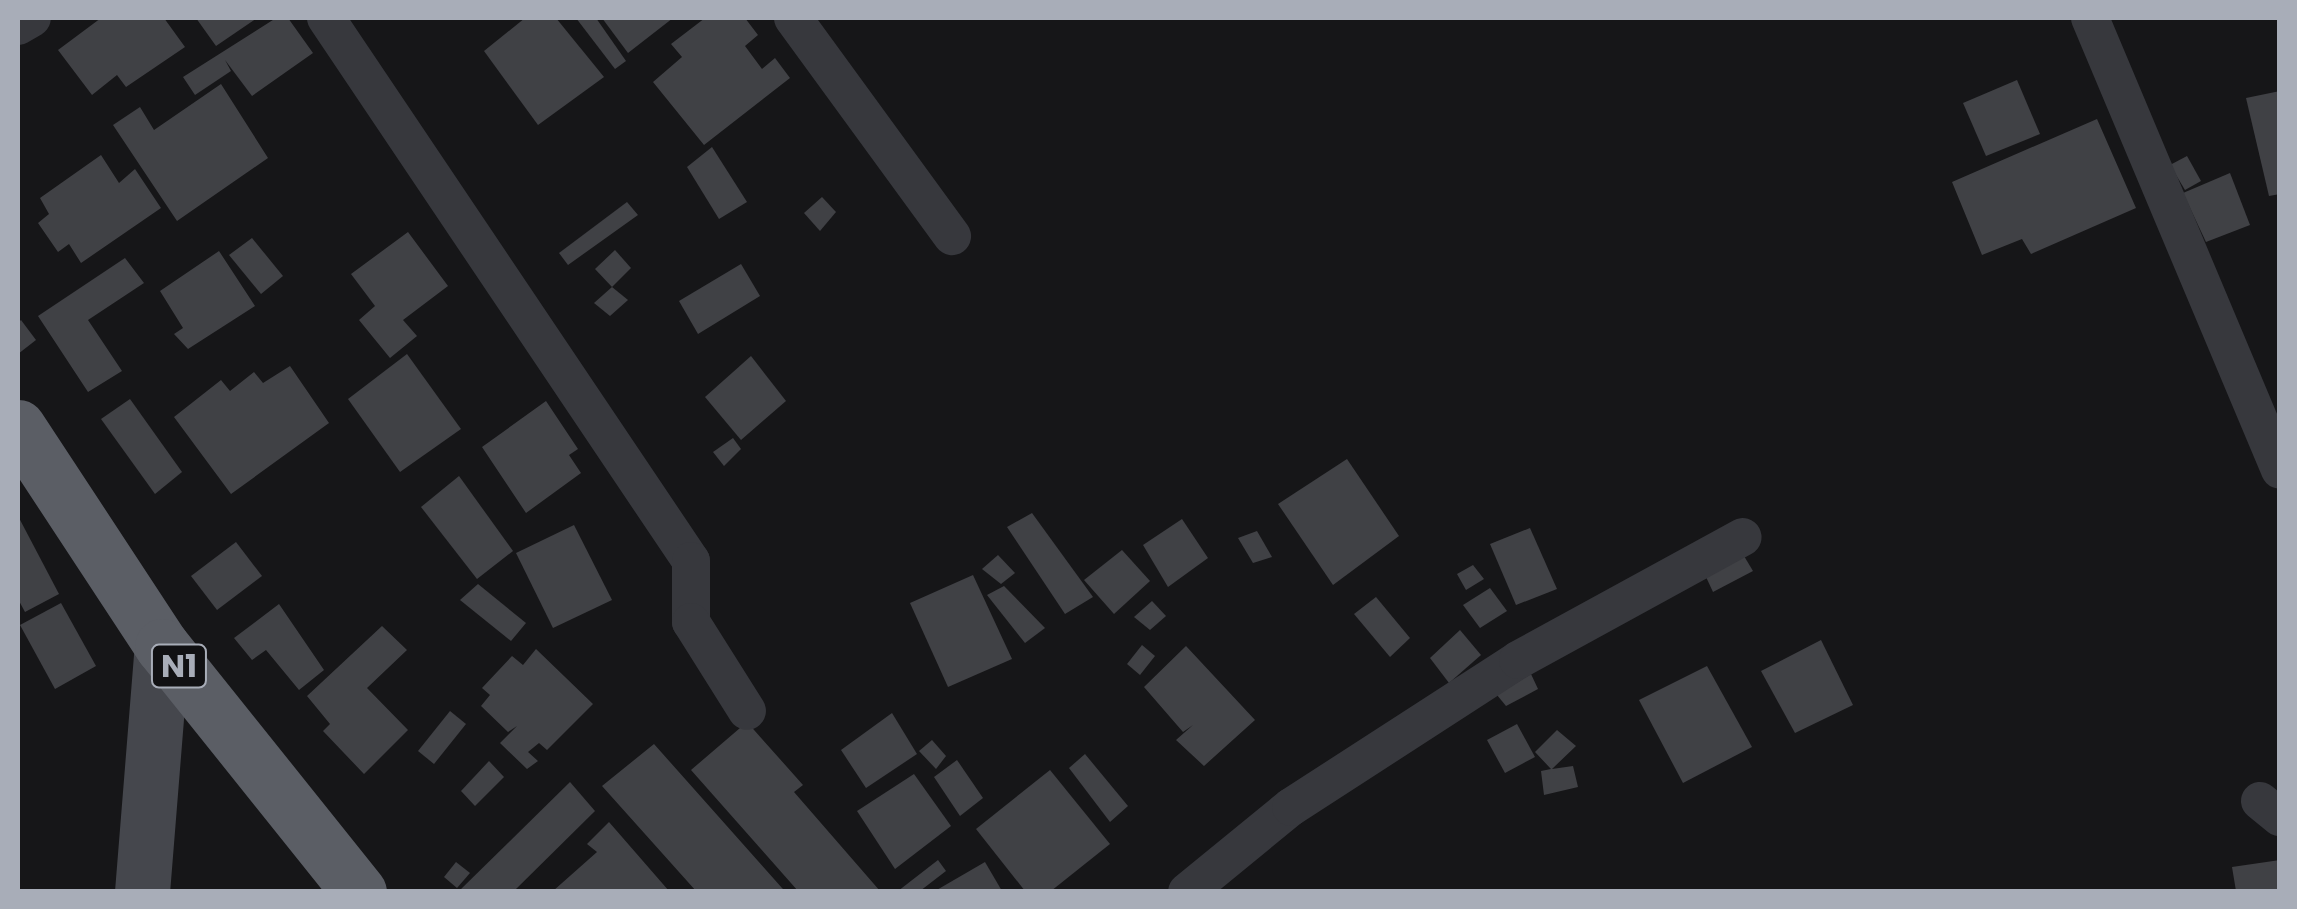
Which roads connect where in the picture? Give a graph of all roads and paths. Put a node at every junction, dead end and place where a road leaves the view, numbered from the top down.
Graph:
1 (32, 18) edge
2 (326, 18) edge
3 (793, 18) edge
4 (2090, 18) edge
5 (18, 26) edge
6 (952, 236) dead end
7 (18, 430) edge
8 (2280, 470) edge
9 (1743, 537) dead end
10 (162, 646) junction
11 (747, 711) dead end
12 (142, 892) edge
13 (359, 892) edge
14 (1187, 892) edge

1 - 5 street
2 - 11 street
3 - 6 street
4 - 8 street
7 - 10 highway, N1
9 - 14 street
10 - 12 main road
10 - 13 highway, N1

